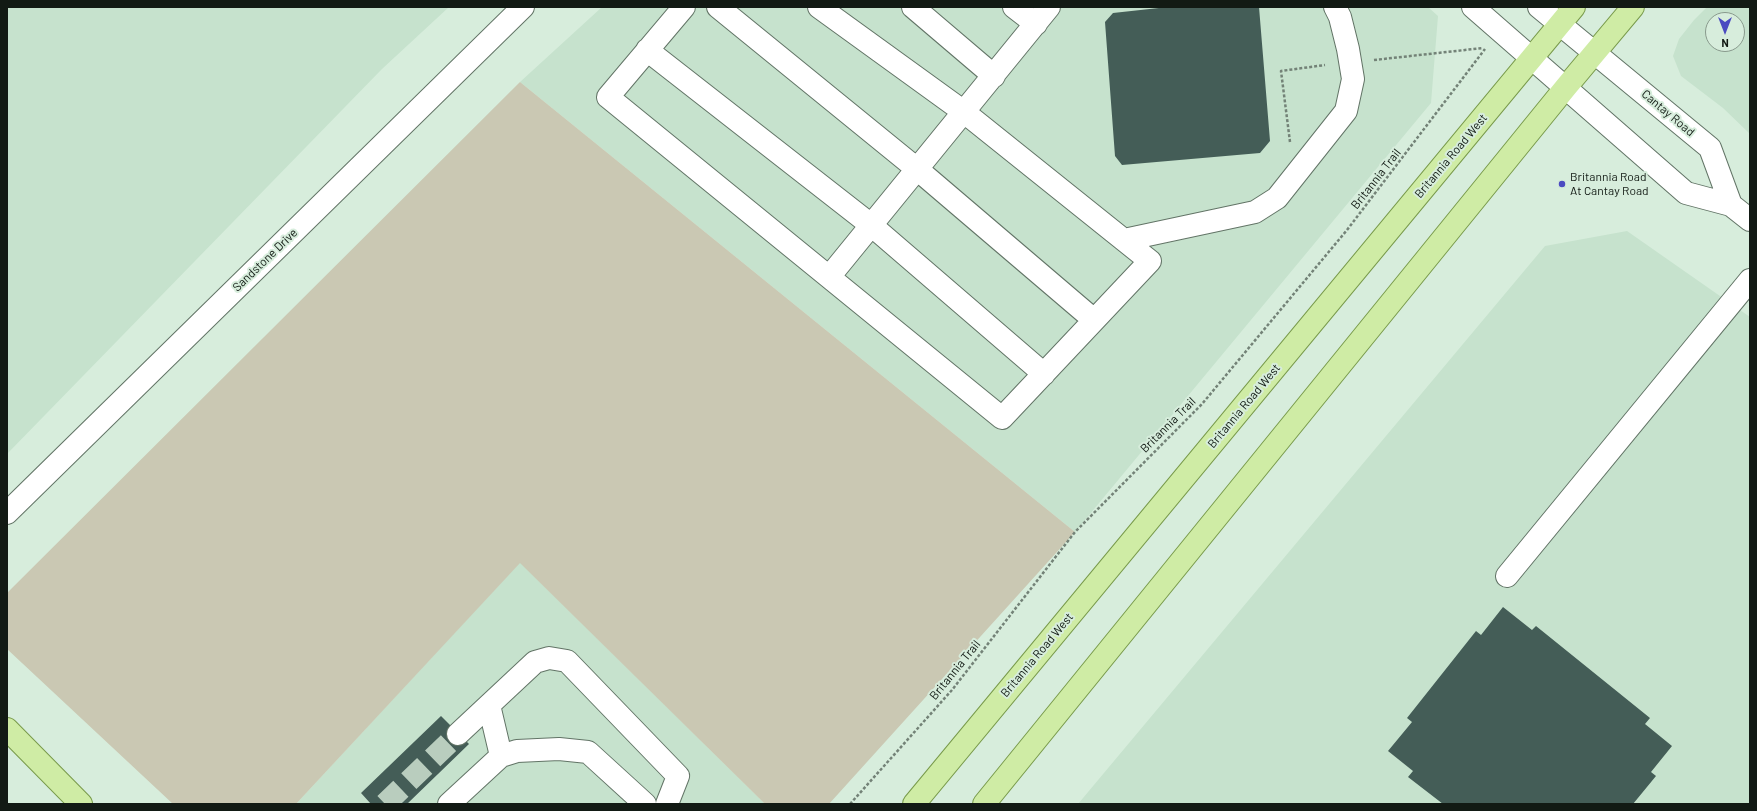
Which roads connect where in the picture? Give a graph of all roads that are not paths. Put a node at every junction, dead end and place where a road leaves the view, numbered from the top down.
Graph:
1 (523, 7) edge
2 (684, 7) edge
3 (718, 7) edge
4 (819, 7) edge
5 (913, 7) edge
6 (1014, 7) edge
7 (1049, 7) edge
8 (1335, 7) edge
9 (1473, 7) edge
10 (1540, 7) edge
11 (1574, 7) edge
12 (1633, 7) edge
13 (1036, 24) junction
14 (1560, 24) junction
15 (1587, 45) junction
16 (647, 50) junction
17 (1539, 65) junction
18 (994, 76) junction
19 (1566, 87) junction
20 (964, 112) junction
21 (917, 169) junction
22 (1731, 205) junction
23 (1750, 220) edge
24 (871, 225) junction
25 (1124, 240) junction
26 (829, 277) junction
27 (1750, 280) edge
28 (1094, 320) junction
29 (1044, 374) junction
30 (7, 513) edge
31 (1507, 576) dead end
32 (489, 705) junction
33 (7, 729) edge
34 (458, 734) tunnel mouth
35 (501, 756) junction
36 (81, 804) edge
37 (449, 804) edge
38 (645, 804) edge
39 (666, 804) edge
40 (914, 804) edge
41 (984, 804) edge

1 - 30 street, Sandstone Drive
2 - 16 street
3 - 21 street
4 - 20 street
5 - 18 street
6 - 13 street
7 - 13 street
8 - 25 street
9 - 17 street
10 - 14 street, Cantay Road
11 - 14 main road, Britannia Road West
12 - 15 main road
13 - 18 street
14 - 15 street, Cantay Road
14 - 17 main road, Britannia Road West
15 - 19 main road
15 - 22 street, Cantay Road
16 - 24 street
16 - 26 street
17 - 19 street
17 - 40 main road, Britannia Road West
18 - 20 street
19 - 22 street
19 - 41 main road
20 - 21 street
20 - 25 street
21 - 24 street
21 - 28 street
22 - 23 street
24 - 26 street
24 - 29 street
25 - 28 street
26 - 29 street
27 - 31 street
28 - 29 street
32 - 34 street
32 - 35 street
32 - 39 street
33 - 36 main road
35 - 37 street
35 - 38 street

